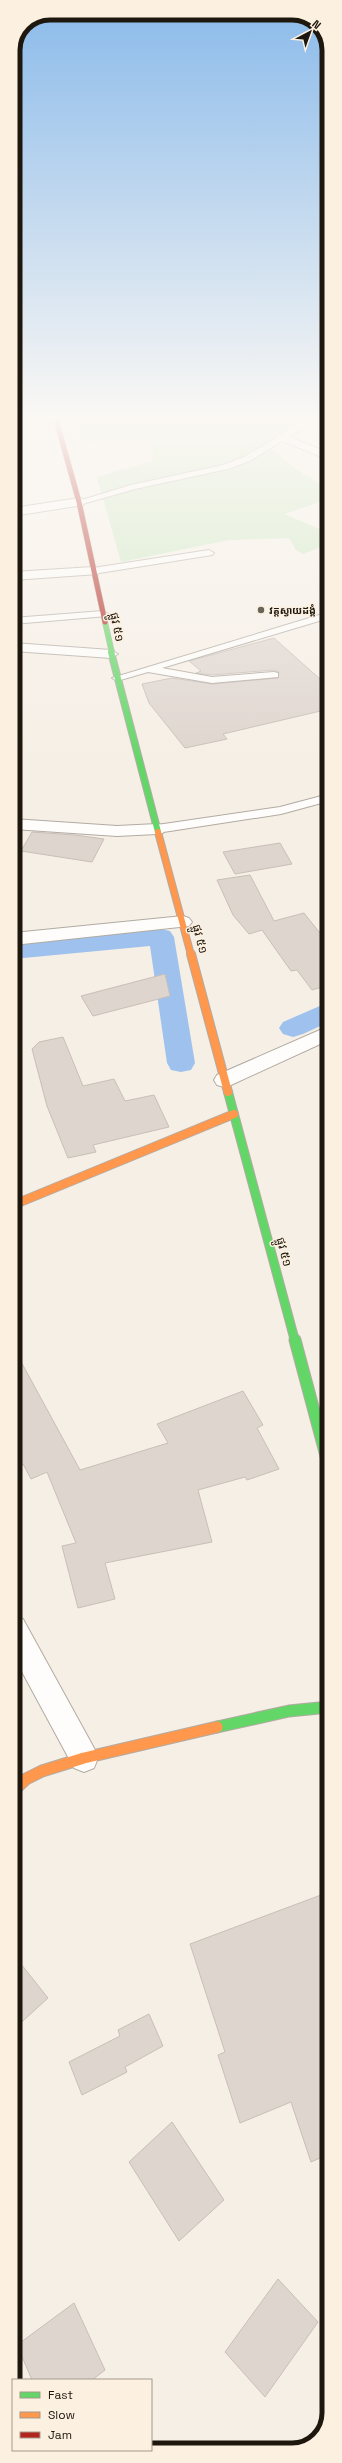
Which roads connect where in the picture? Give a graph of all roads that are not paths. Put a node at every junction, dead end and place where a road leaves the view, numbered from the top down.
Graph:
1 (85, 531) edge
2 (209, 553) dead end
3 (93, 571) junction
4 (20, 576) edge
5 (103, 614) junction
6 (322, 617) edge
7 (20, 620) edge
8 (20, 648) edge
9 (111, 654) junction
10 (145, 668) junction
11 (274, 675) dead end
12 (117, 678) junction
13 (322, 799) edge
14 (20, 824) edge
15 (157, 829) junction
16 (183, 922) junction
17 (20, 938) edge
18 (322, 1035) edge
19 (224, 1080) junction
20 (234, 1114) junction
21 (20, 1202) edge
22 (322, 1440) edge
23 (20, 1641) edge
24 (322, 1708) edge
25 (84, 1758) junction
26 (20, 1785) edge

1 - 3 main road, ផ្លូវ ៥១
2 - 3 lane
3 - 4 street
3 - 5 main road, ផ្លូវ ៥១
5 - 7 lane
5 - 9 main road, ផ្លូវ ៥១
6 - 10 lane
8 - 9 street
9 - 12 main road, ផ្លូវ ៥១
10 - 11 lane
10 - 12 lane
12 - 15 main road, ផ្លូវ ៥១
13 - 15 lane
14 - 15 street
15 - 16 main road, ផ្លូវ ៥១
16 - 17 street
16 - 19 main road, ផ្លូវ ៥១
18 - 19 street
19 - 20 main road, ផ្លូវ ៥១
20 - 21 main road
20 - 22 main road, ផ្លូវ ៥១
23 - 25 street
24 - 25 main road
25 - 26 main road

